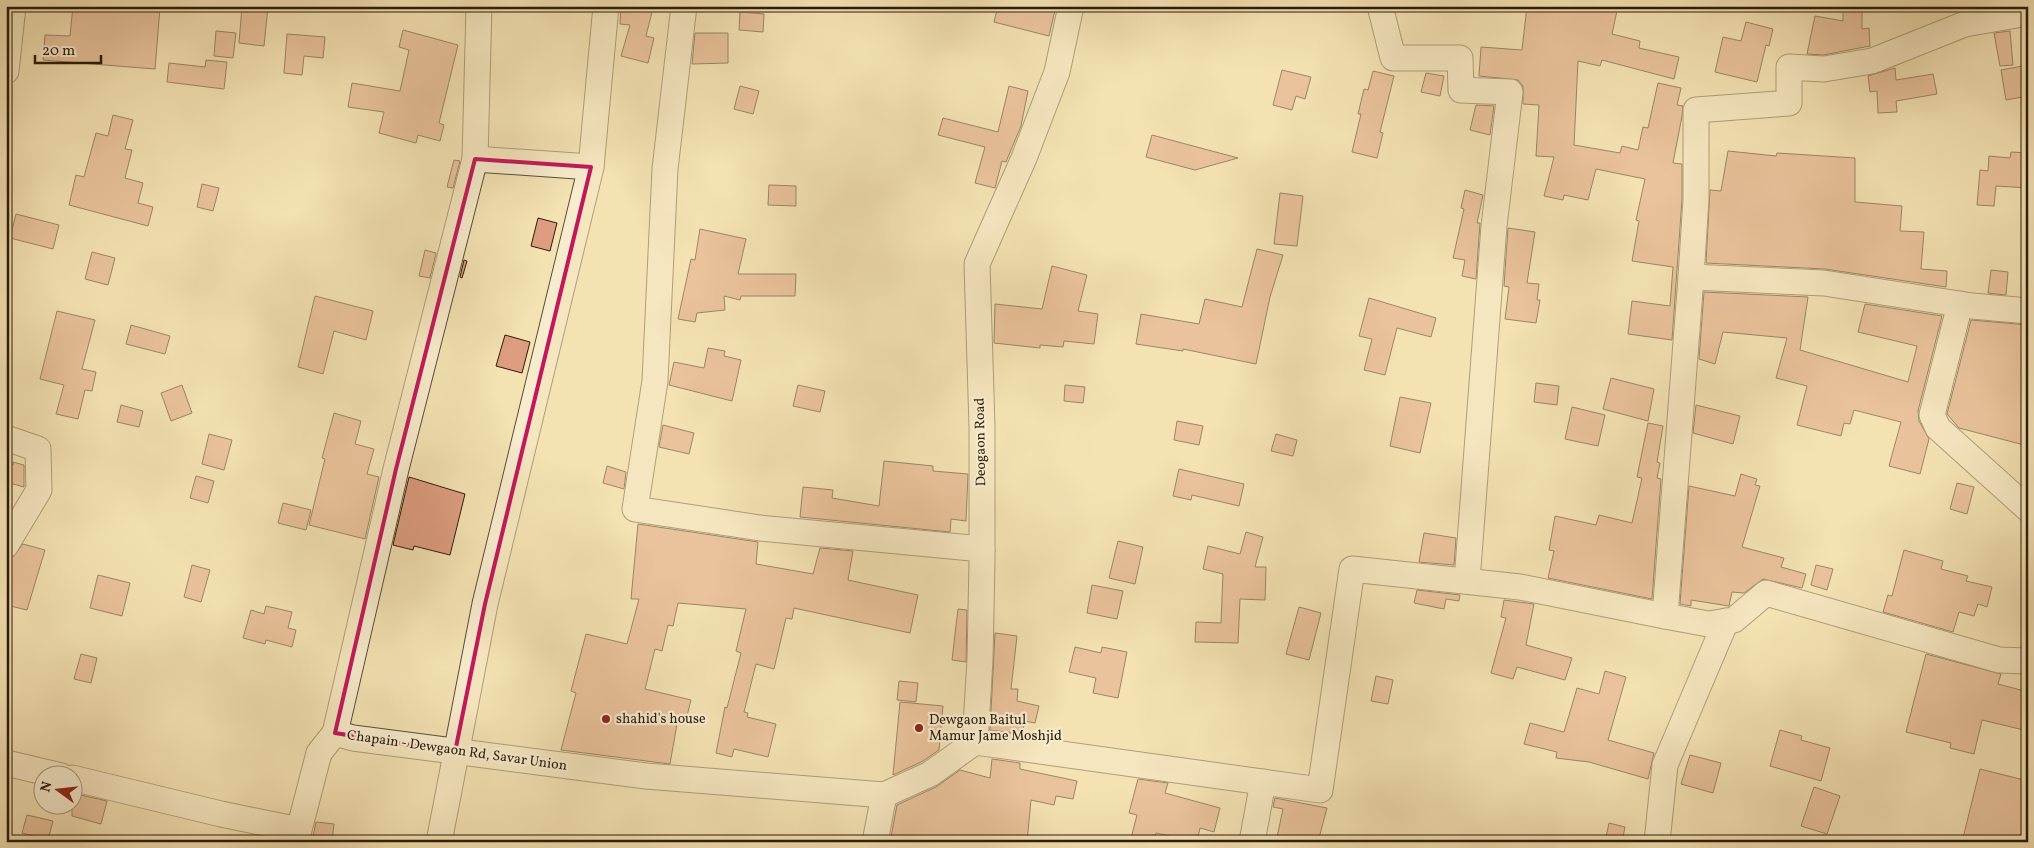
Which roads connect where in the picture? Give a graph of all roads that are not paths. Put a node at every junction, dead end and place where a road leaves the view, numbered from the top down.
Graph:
1 (13, 6) edge
2 (479, 6) edge
3 (606, 6) edge
4 (684, 6) edge
5 (1071, 6) edge
6 (1380, 6) edge
7 (2028, 13) edge
8 (6, 71) edge
9 (475, 159) junction
10 (591, 167) junction
11 (1691, 277) junction
12 (1960, 304) junction
13 (2028, 311) edge
14 (6, 438) edge
15 (2028, 509) edge
16 (6, 545) edge
17 (982, 549) junction
18 (1467, 581) junction
19 (1665, 616) junction
20 (1726, 621) junction
21 (2028, 661) edge
22 (336, 733) junction
23 (975, 742) junction
24 (455, 752) junction
25 (6, 763) edge
26 (32, 769) edge
27 (82, 780) edge
28 (1263, 782) junction
29 (884, 795) junction
30 (439, 842) edge
31 (875, 842) edge
32 (1252, 842) edge
33 (1657, 842) edge

1 - 8 street
2 - 9 street
3 - 10 street
4 - 17 street
5 - 17 street, Deogaon Road
6 - 18 street
7 - 11 street
9 - 10 street
9 - 22 street
10 - 24 street
11 - 12 street
11 - 19 street
12 - 13 street
12 - 15 street
14 - 16 street
17 - 23 street, Deogaon Road
18 - 19 street
18 - 28 street
19 - 20 street
20 - 21 street
20 - 33 street
22 - 24 street, Chapain - Dewgaon Rd, Savar Union
22 - 27 street, Chapain - Dewgaon Rd, Savar Union
23 - 28 street
23 - 29 street
24 - 29 street, Chapain - Dewgaon Rd, Savar Union
24 - 30 street
25 - 26 street
28 - 32 street
29 - 31 street

